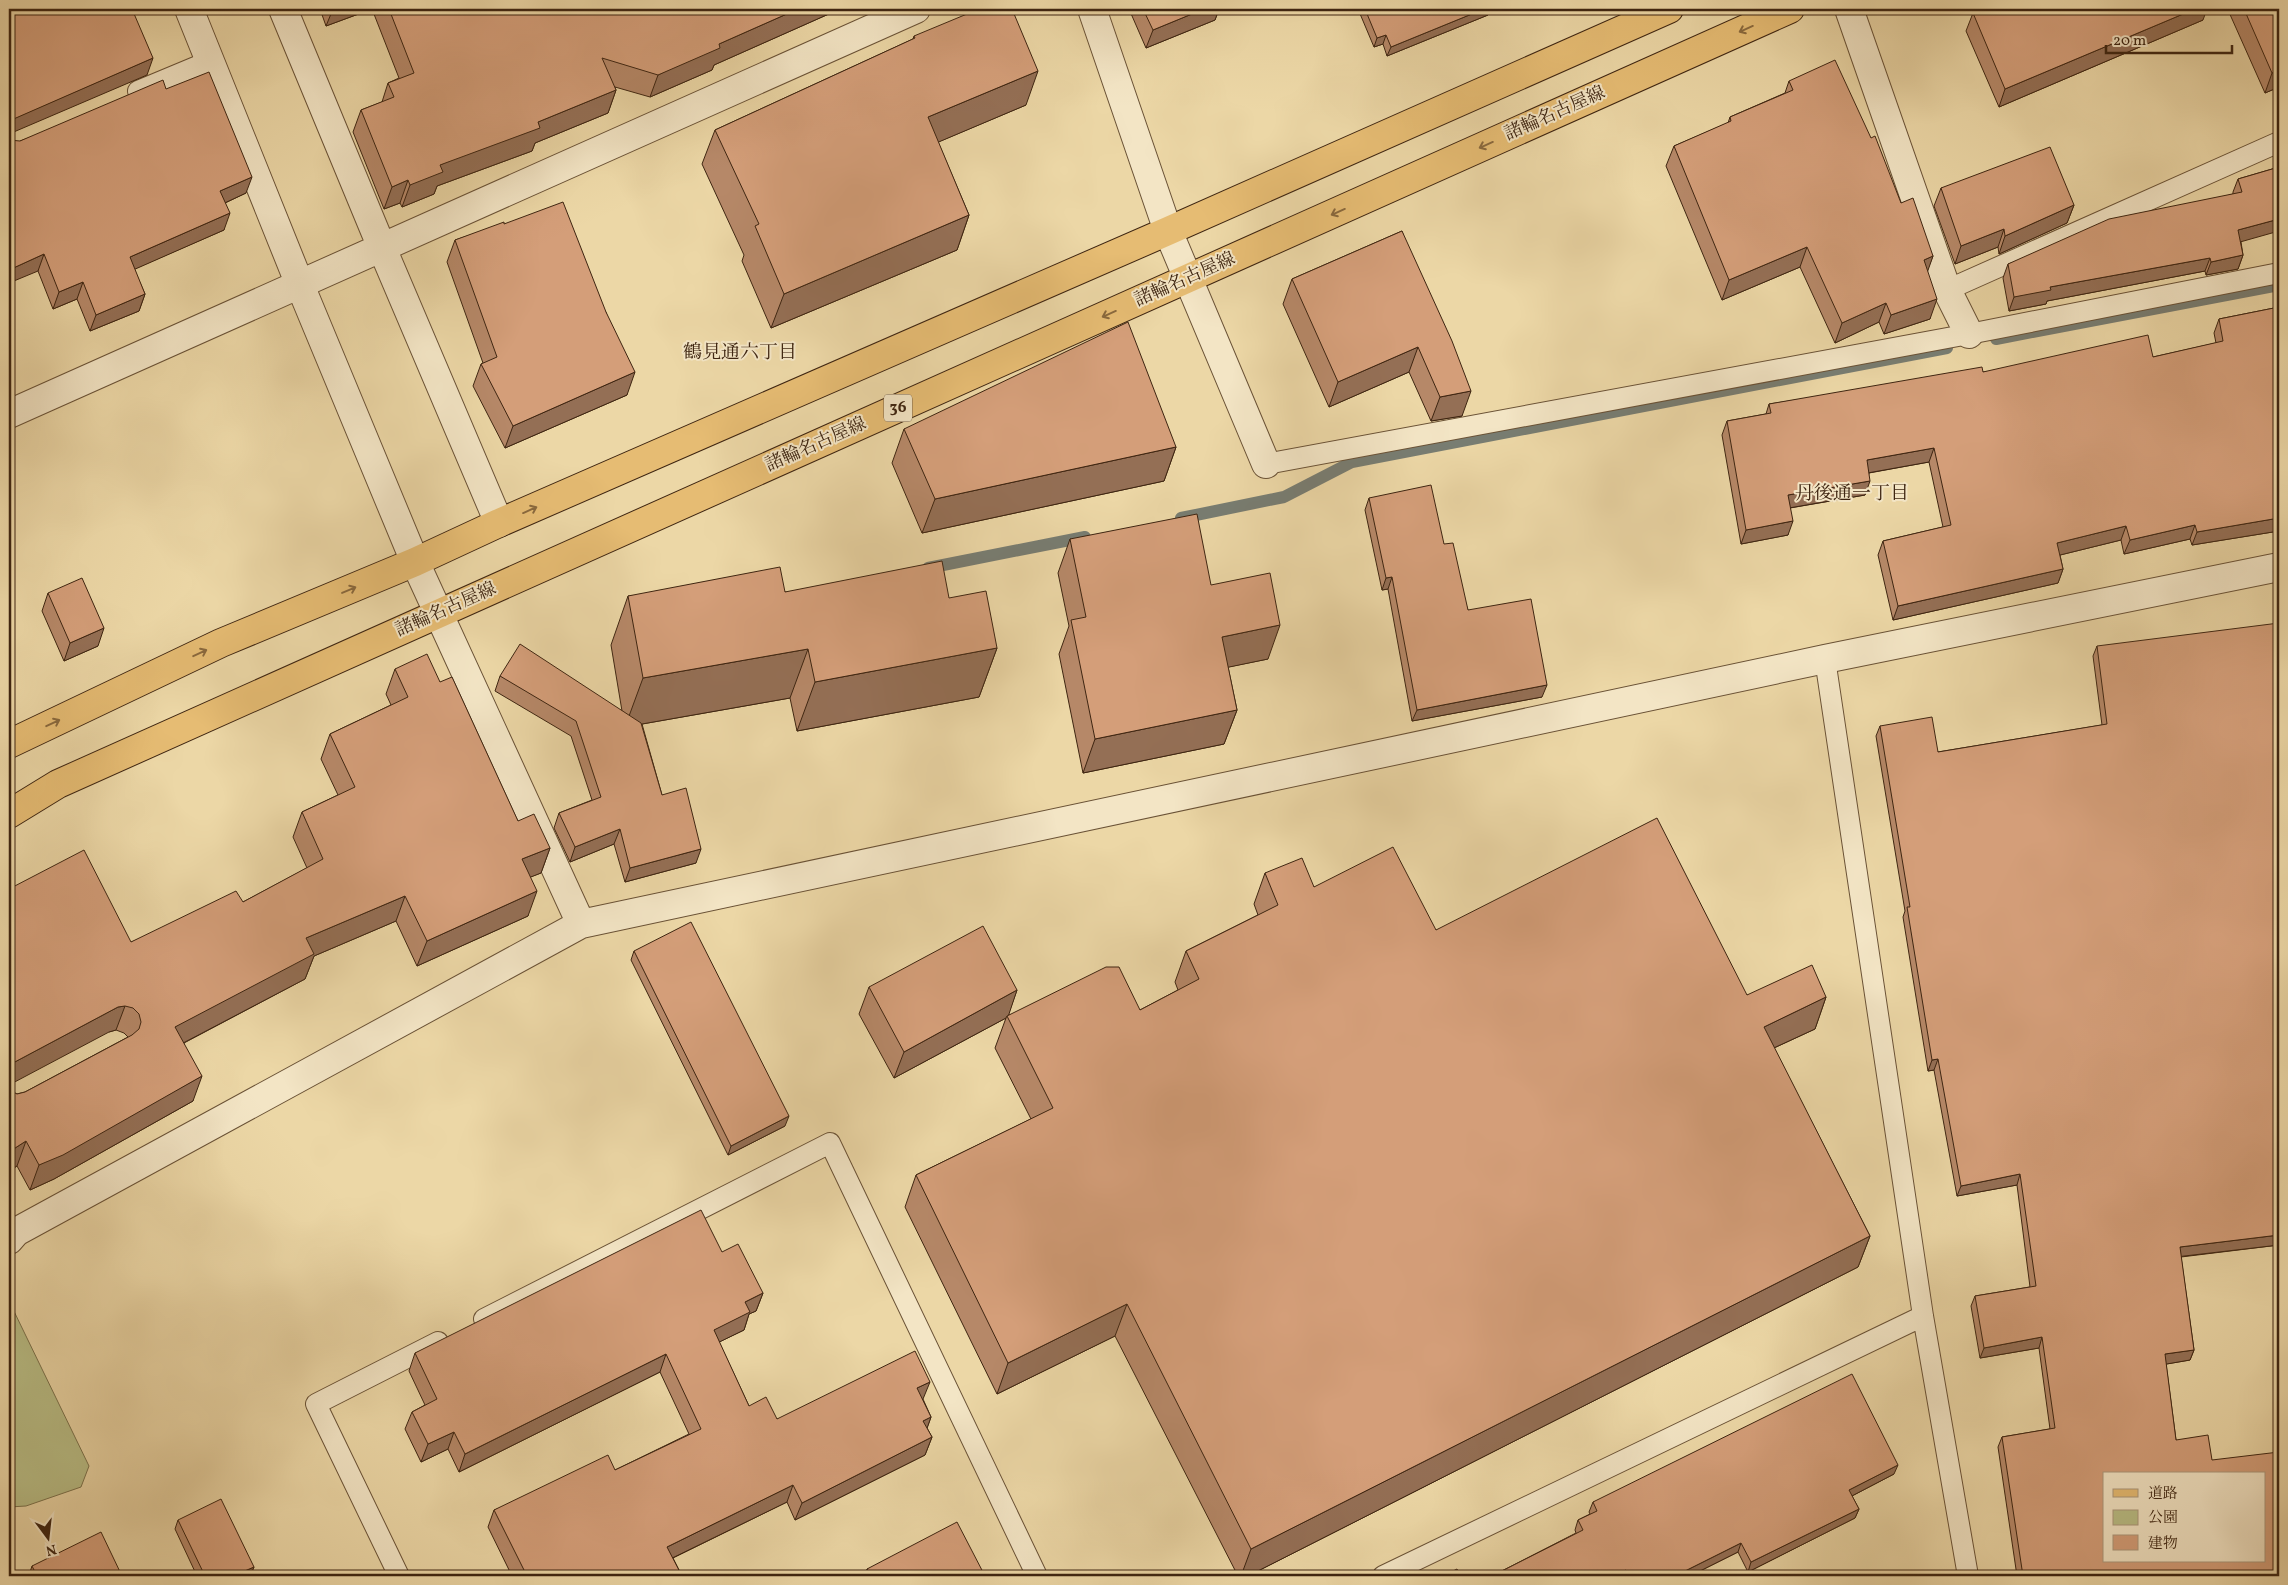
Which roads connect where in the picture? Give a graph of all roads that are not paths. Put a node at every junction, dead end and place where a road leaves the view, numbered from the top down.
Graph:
1 (189, 9) edge
2 (283, 9) edge
3 (916, 9) edge
4 (1092, 9) edge
5 (1669, 9) edge
6 (1790, 9) edge
7 (1849, 9) edge
8 (210, 61) junction
9 (118, 100) edge
10 (2279, 142) edge
11 (1168, 231) junction
12 (382, 248) junction
13 (2279, 273) edge
14 (1188, 278) junction
15 (300, 284) junction
16 (1947, 290) junction
17 (1969, 334) junction
18 (9, 414) edge
19 (1266, 464) joint
20 (499, 523) junction
21 (415, 562) junction
22 (2279, 567) edge
23 (438, 614) junction
24 (1825, 659) junction
25 (9, 744) edge
26 (9, 814) edge
27 (581, 924) junction
28 (11, 1231) edge
29 (1923, 1316) junction
30 (399, 1576) edge
31 (1037, 1576) edge
32 (1383, 1576) edge
33 (1968, 1576) edge

1 - 8 street
2 - 12 street
3 - 12 street
4 - 11 street
5 - 11 main road
6 -> 14 main road, 諸輪名古屋線 / 36
7 - 16 street
8 - 9 lane
8 - 15 street
10 - 16 lane
11 - 14 street
20 -> 11 main road
12 - 15 street
12 - 20 street
13 - 17 lane
14 - 19 street
14 -> 23 main road, 諸輪名古屋線 / 36
15 - 18 street
15 - 21 street
16 - 17 street
17 - 19 lane
20 - 21 main road
21 - 23 street
25 -> 21 main road
22 - 24 street
23 - 26 main road, 諸輪名古屋線 / 36
23 - 27 street
24 - 27 street
24 - 29 lane
27 - 28 street
29 - 32 lane
29 - 33 lane
30 - 31 lane

